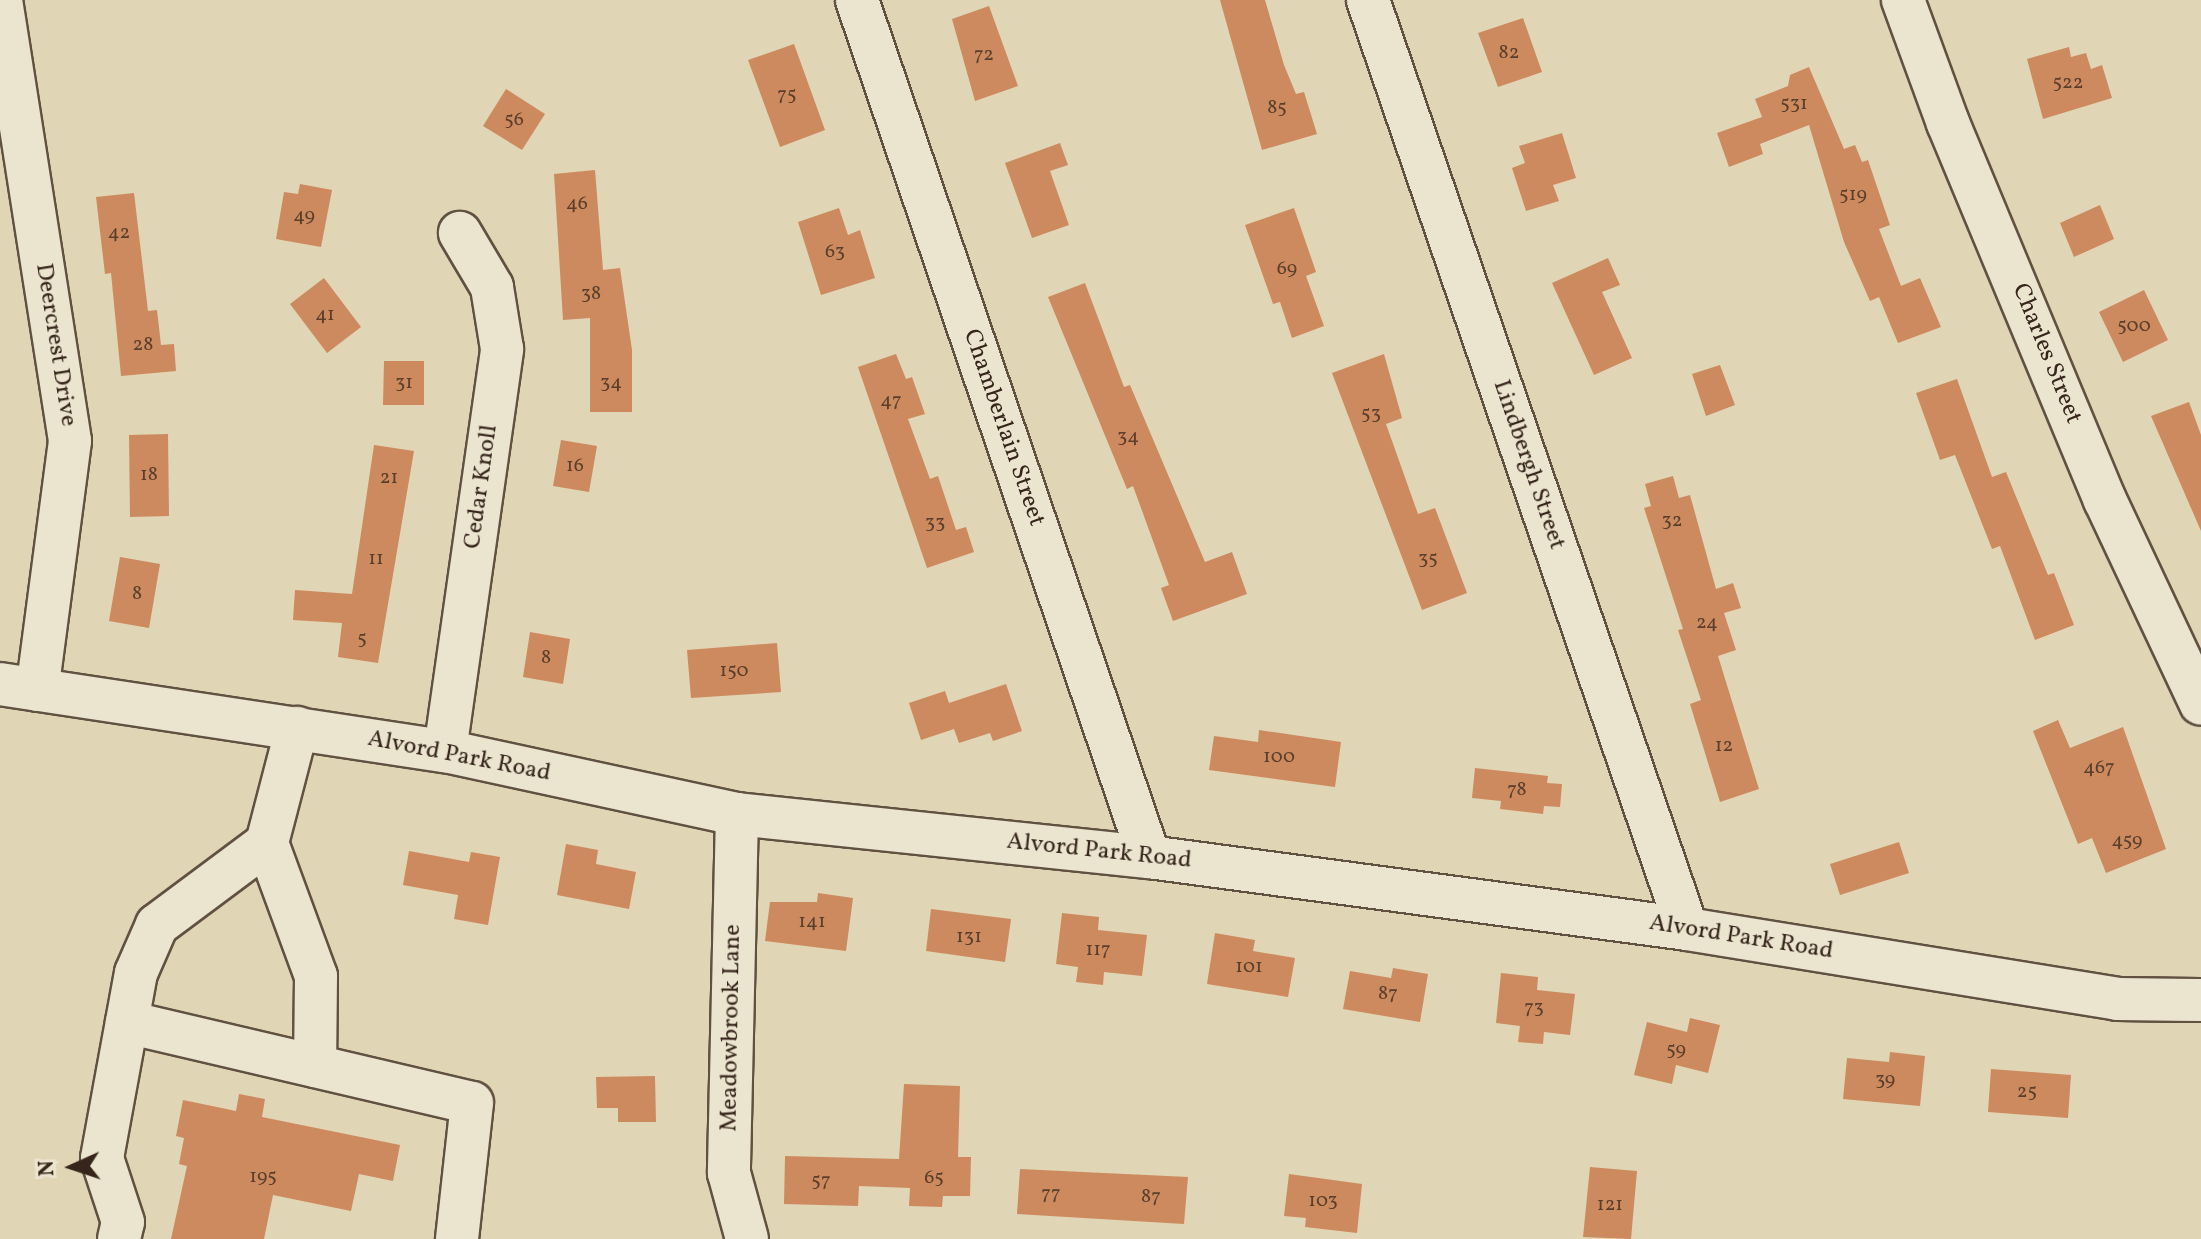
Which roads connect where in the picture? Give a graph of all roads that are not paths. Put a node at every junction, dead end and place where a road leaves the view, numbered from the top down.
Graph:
1 (1, 0) edge
2 (857, 0) edge
3 (1368, 0) edge
4 (1903, 0) edge
5 (460, 233) dead end
6 (18, 687) edge
7 (2201, 704) edge
8 (297, 728) junction
9 (445, 751) junction
10 (737, 814) junction
11 (267, 843) junction
12 (1149, 857) junction
13 (1687, 929) junction
14 (2201, 1000) edge
15 (127, 1022) junction
16 (315, 1066) junction
17 (119, 1239) edge
18 (457, 1239) edge
19 (747, 1239) edge

1 - 6 street, Deercrest Drive
2 - 12 street, Chamberlain Street
3 - 13 street, Lindbergh Street
4 - 7 street, Charles Street
5 - 9 street, Cedar Knoll
6 - 8 street, Alvord Park Road
8 - 9 street, Alvord Park Road
8 - 11 street
9 - 10 street, Alvord Park Road
10 - 12 street, Alvord Park Road
10 - 19 street, Meadowbrook Lane
11 - 15 street
11 - 16 street
12 - 13 street, Alvord Park Road
13 - 14 street, Alvord Park Road
15 - 16 street
15 - 17 street
16 - 18 street

